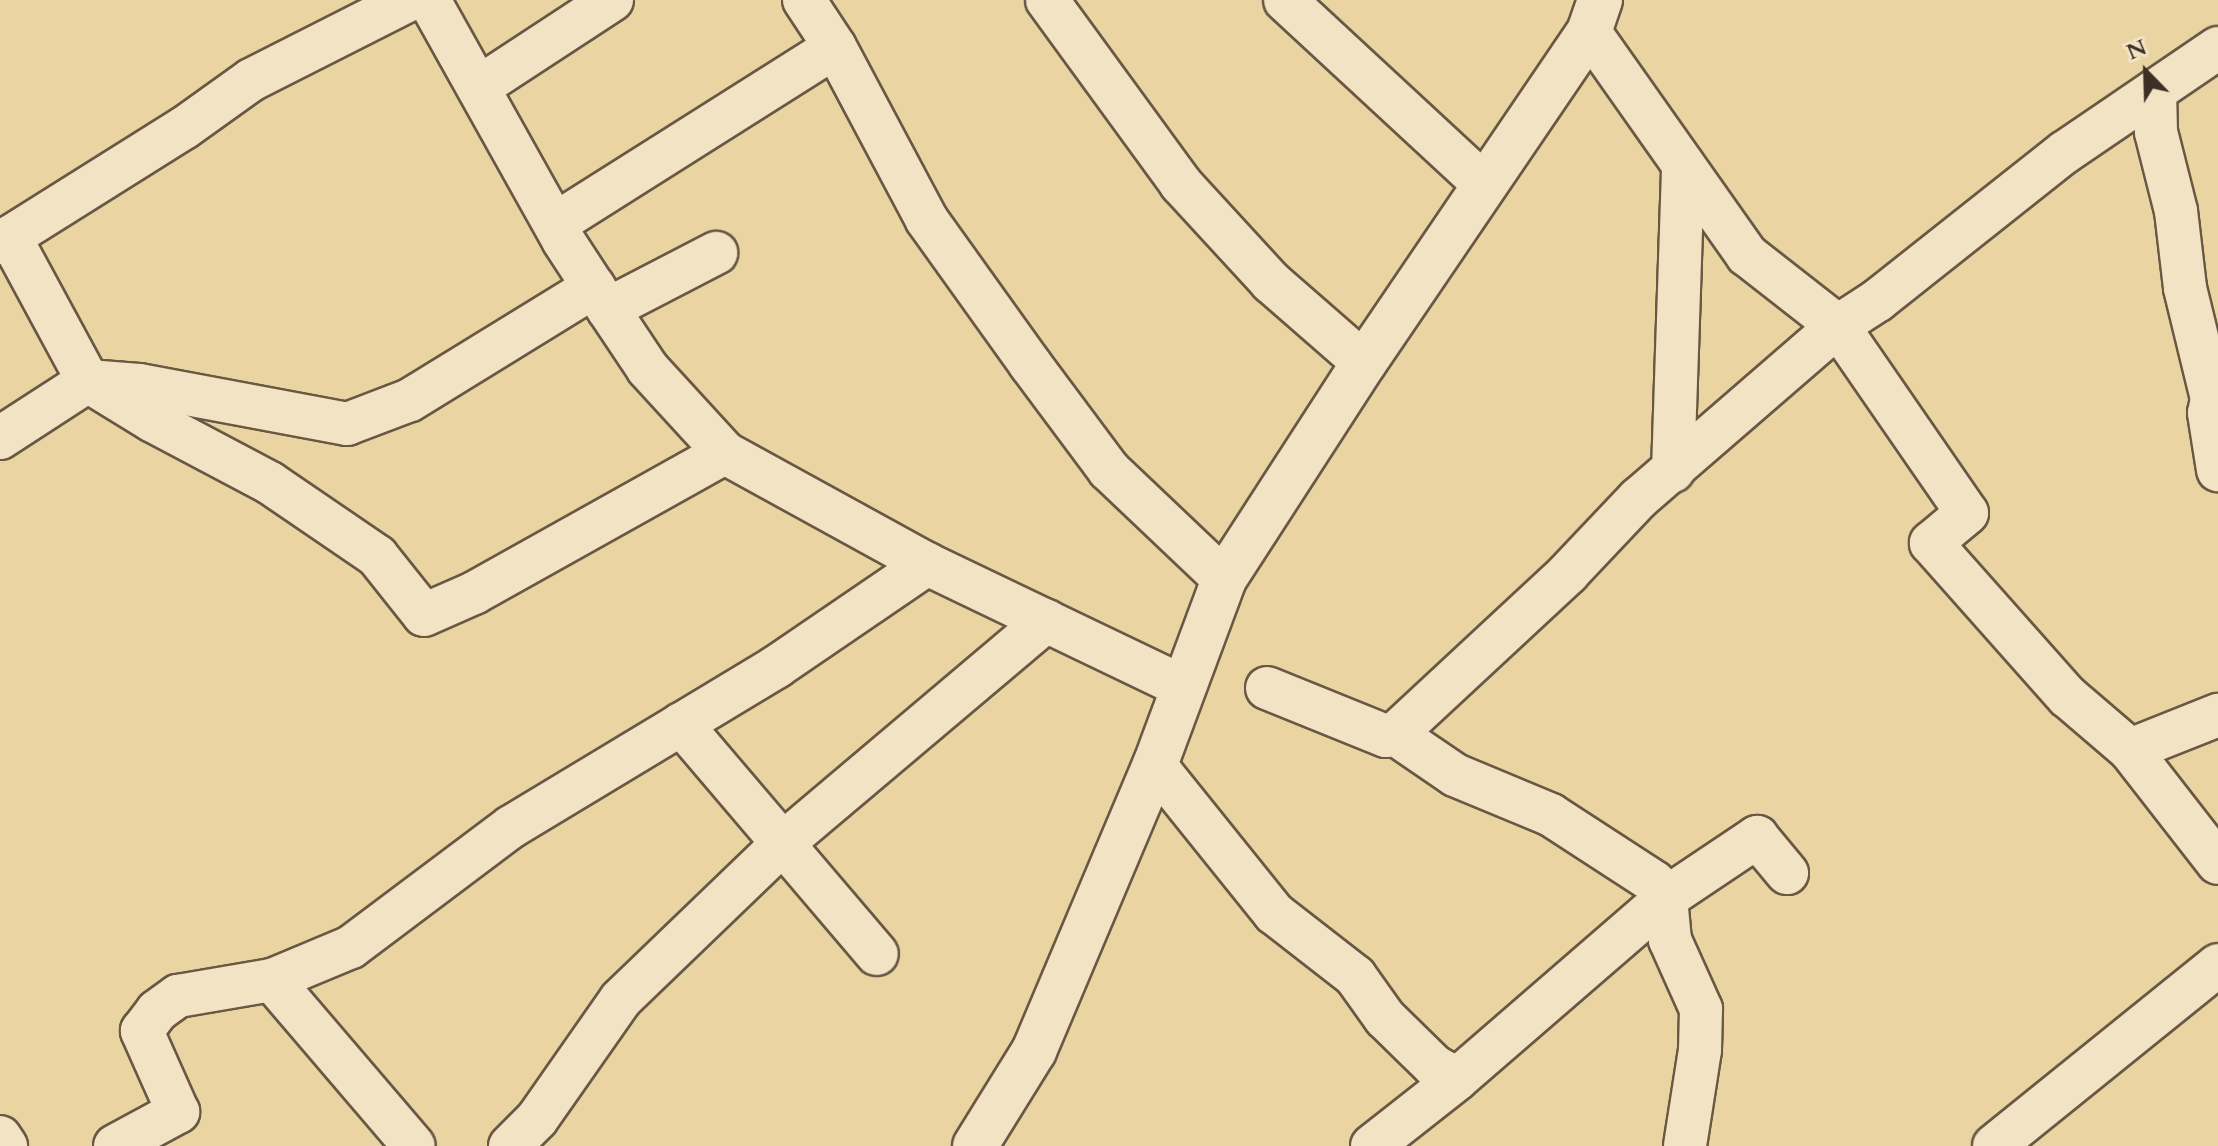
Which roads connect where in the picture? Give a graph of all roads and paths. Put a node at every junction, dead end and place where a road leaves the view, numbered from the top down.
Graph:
1 (409, 0) edge
2 (429, 0) edge
3 (612, 0) edge
4 (804, 0) edge
5 (1047, 0) edge
6 (1285, 0) edge
7 (1595, 15) edge
8 (835, 47) junction
9 (2218, 48) edge
10 (479, 87) junction
11 (2155, 91) junction
12 (1683, 165) junction
13 (1485, 185) junction
14 (555, 224) junction
15 (5, 240) edge
16 (716, 253) dead end
17 (601, 298) junction
18 (1838, 326) junction
19 (1364, 363) junction
20 (88, 381) junction
21 (2214, 411) edge
22 (0, 438) edge
23 (725, 453) junction
24 (2218, 470) edge
25 (1673, 471) junction
26 (927, 564) junction
27 (1224, 579) junction
28 (1046, 621) junction
29 (1184, 687) junction
30 (1267, 688) dead end
31 (2218, 715) edge
32 (681, 724) junction
33 (1395, 734) junction
34 (2130, 750) junction
35 (1155, 765) junction
36 (782, 844) junction
37 (2218, 863) edge
38 (1787, 873) dead end
39 (1666, 898) junction
40 (877, 954) dead end
41 (2217, 967) edge
42 (272, 980) junction
43 (1457, 1079) junction
44 (0, 1137) edge
45 (6, 1146) edge
46 (115, 1146) edge
47 (414, 1146) edge
48 (510, 1146) edge
49 (975, 1146) edge
50 (1372, 1146) edge
51 (1685, 1146) edge
52 (1994, 1146) edge

1 - 15 street
2 - 10 street
3 - 10 street
4 - 8 street
5 - 19 street
6 - 13 street
7 - 12 street
7 - 13 street
8 - 14 street
8 - 27 street
9 - 11 street
10 - 14 street
11 - 18 street
11 - 21 street
12 - 18 street
12 - 25 street
13 - 19 street
14 - 17 street
15 - 20 street
16 - 17 street
17 - 20 street
17 - 23 street
18 - 25 street
18 - 34 street
19 - 27 street
20 - 22 street
20 - 23 street
21 - 24 street
23 - 26 street
25 - 33 street
26 - 28 street
26 - 32 street
27 - 29 street
28 - 29 street
28 - 36 street
29 - 35 street
30 - 33 street
31 - 34 street
32 - 36 street
32 - 42 street
33 - 39 street
34 - 37 street
35 - 43 street
35 - 49 street
36 - 40 street
36 - 48 street
38 - 39 street
39 - 43 street
39 - 51 street
41 - 52 street
42 - 46 street
42 - 47 street
43 - 50 street
44 - 45 street

